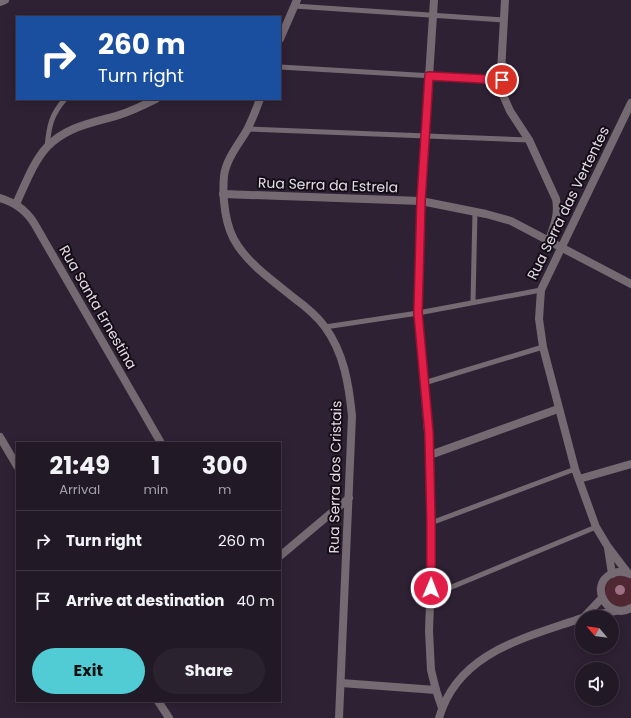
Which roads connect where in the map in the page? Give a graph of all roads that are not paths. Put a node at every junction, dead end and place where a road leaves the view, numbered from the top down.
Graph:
1 (5, 0) edge
2 (434, 0) edge
3 (506, 0) edge
4 (0, 2) edge
5 (296, 3) edge
6 (433, 15) junction
7 (504, 20) junction
8 (281, 37) edge
9 (281, 67) edge
10 (429, 76) junction
11 (502, 80) junction
12 (64, 100) edge
13 (154, 100) edge
14 (260, 100) edge
15 (631, 103) edge
16 (247, 129) junction
17 (425, 136) junction
18 (529, 140) junction
19 (46, 148) junction
20 (223, 194) junction
21 (0, 198) edge
22 (421, 201) junction
23 (16, 204) junction
24 (475, 212) junction
25 (549, 240) junction
26 (560, 247) junction
27 (631, 284) edge
28 (541, 290) junction
29 (473, 302) junction
30 (418, 313) junction
31 (325, 327) junction
32 (543, 347) junction
33 (424, 383) junction
34 (558, 409) junction
35 (0, 437) edge
36 (160, 442) edge
37 (430, 454) junction
38 (16, 464) edge
39 (631, 464) edge
40 (575, 469) junction
41 (578, 479) junction
42 (349, 498) junction
43 (431, 523) junction
44 (596, 527) junction
45 (608, 547) junction
46 (281, 555) edge
47 (629, 573) edge
48 (612, 574) junction
49 (430, 596) junction
50 (602, 598) junction
51 (631, 608) edge
52 (591, 610) edge
53 (613, 610) edge
54 (619, 611) edge
55 (575, 620) edge
56 (341, 683) junction
57 (436, 690) junction
58 (159, 702) edge
59 (442, 708) junction
60 (169, 718) edge
61 (339, 718) edge
62 (439, 718) edge

1 - 4 street
2 - 6 street
3 - 7 street
5 - 6 lane
5 - 8 street
6 - 7 lane
6 - 10 street
7 - 11 street
9 - 10 lane
10 - 11 lane
10 - 17 street
11 - 18 street
12 - 19 lane
13 - 19 street
14 - 16 street, Rua Serra dos Cristais
15 - 26 street, Rua Serra das Vertentes
16 - 17 lane
16 - 20 street, Rua Serra dos Cristais
17 - 18 lane
17 - 22 street
18 - 25 street
19 - 23 street
20 - 22 street, Rua Serra da Estrela
20 - 31 street, Rua Serra dos Cristais
21 - 23 street, Rua Santa Ernestina
22 - 24 street, Rua Serra da Estrela
22 - 30 street
23 - 36 street, Rua Santa Ernestina
24 - 25 street, Rua Serra da Estrela
24 - 29 lane
25 - 26 street, Rua Serra da Estrela
26 - 27 street, Rua Serra da Estrela
26 - 28 street, Rua Serra das Vertentes
28 - 29 lane
28 - 32 street, Rua Serra das Vertentes
29 - 30 lane
30 - 31 lane
30 - 33 street
31 - 42 street, Rua Serra dos Cristais
32 - 33 lane
32 - 34 street, Rua Serra das Vertentes
33 - 37 street
34 - 37 street
34 - 40 street, Rua Serra das Vertentes
35 - 38 street
37 - 43 street
39 - 41 street
40 - 41 street, Rua Serra das Vertentes
40 - 43 lane
41 - 44 street, Rua Serra das Vertentes
42 - 46 street
42 - 56 street, Rua Serra dos Cristais
43 - 49 street
44 - 45 street, Rua Serra das Vertentes
44 - 49 lane
45 - 47 street, Rua Serra das Vertentes
45 - 48 street, Rua Serra das Vertentes
47 - 48 street
48 - 50 street
49 - 57 street
50 - 52 street
50 - 53 street
51 - 54 street
55 - 59 street
56 - 57 street
56 - 61 street, Rua Serra dos Cristais
57 - 59 street
58 - 60 street
59 - 62 street

